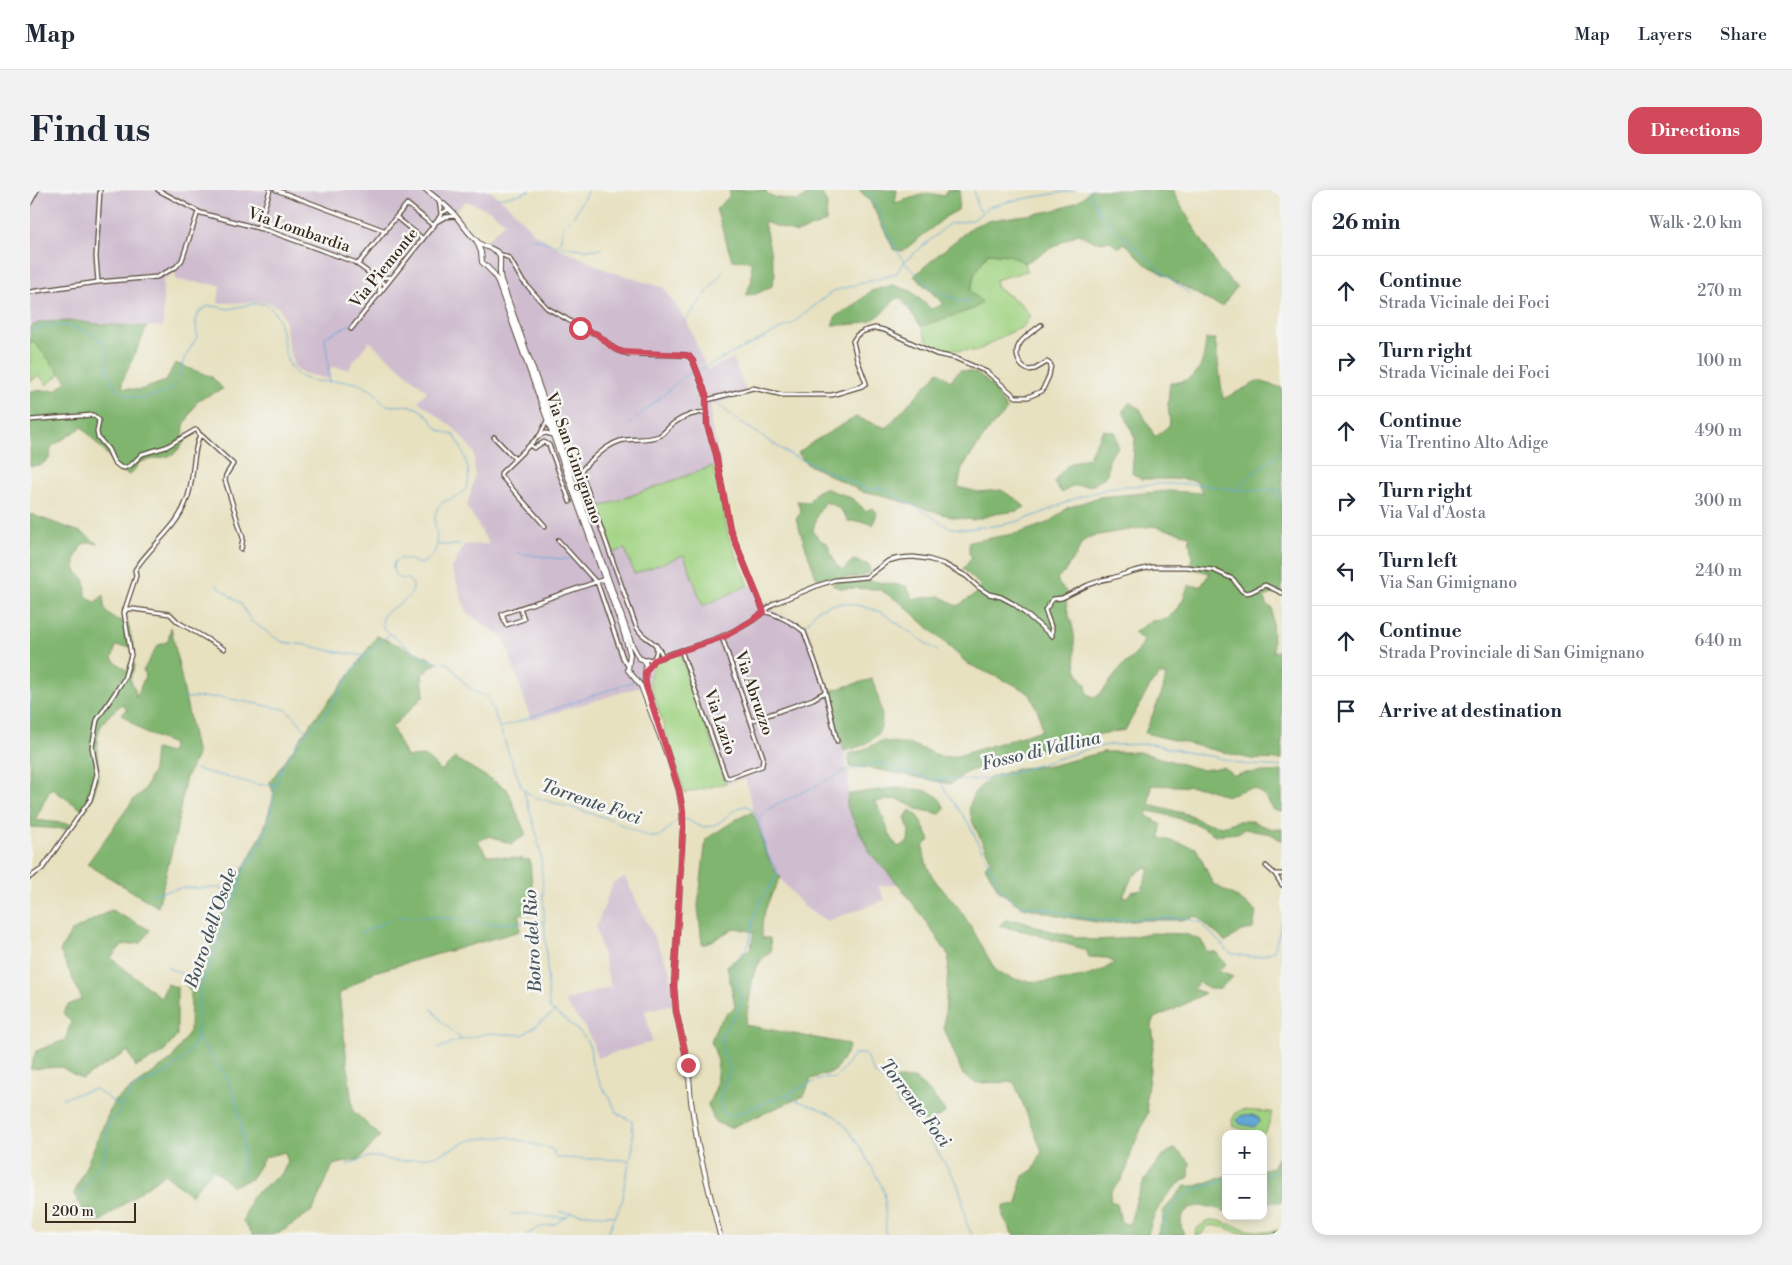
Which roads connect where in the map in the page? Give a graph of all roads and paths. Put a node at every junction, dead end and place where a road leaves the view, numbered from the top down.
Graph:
1 (37, 190) edge
2 (100, 190) edge
3 (158, 190) edge
4 (270, 190) edge
5 (276, 190) edge
6 (426, 190) edge
7 (438, 200) junction
8 (30, 203) edge
9 (449, 209) junction
10 (198, 212) junction
11 (440, 214) junction
12 (456, 216) junction
13 (396, 218) junction
14 (437, 221) junction
15 (434, 226) junction
16 (258, 228) junction
17 (386, 231) junction
18 (423, 239) junction
19 (476, 240) junction
20 (490, 249) junction
21 (500, 254) junction
22 (482, 256) junction
23 (510, 261) junction
24 (500, 262) junction
25 (358, 264) junction
26 (488, 268) junction
27 (393, 276) junction
28 (375, 277) junction
29 (98, 282) junction
30 (386, 285) junction
31 (30, 292) edge
32 (379, 293) junction
33 (1041, 325) dead end
34 (351, 329) dead end
35 (707, 400) junction
36 (707, 412) junction
37 (30, 420) edge
38 (547, 420) junction
39 (200, 434) junction
40 (540, 435) junction
41 (553, 435) junction
42 (494, 437) dead end
43 (530, 445) junction
44 (516, 459) junction
45 (570, 502) dead end
46 (545, 526) dead end
47 (558, 540) dead end
48 (241, 549) dead end
49 (604, 579) junction
50 (597, 582) junction
51 (1282, 593) edge
52 (520, 608) junction
53 (124, 612) junction
54 (764, 612) junction
55 (722, 637) junction
56 (224, 649) dead end
57 (681, 650) junction
58 (658, 651) junction
59 (669, 654) junction
60 (661, 657) junction
61 (639, 658) junction
62 (644, 660) junction
63 (654, 660) junction
64 (630, 661) junction
65 (628, 666) junction
66 (646, 671) junction
67 (634, 676) junction
68 (825, 692) junction
69 (751, 721) junction
70 (838, 741) dead end
71 (763, 757) joint
72 (675, 777) junction
73 (1266, 866) dead end
74 (1276, 874) junction
75 (1282, 874) edge
76 (30, 877) edge
77 (1282, 885) edge
78 (1282, 1234) edge
79 (720, 1235) edge
80 (1277, 1235) edge

1 - 8 street
2 - 29 street
3 - 10 street, Via Lombardia
4 - 16 street
5 - 17 street
6 - 7 main road
7 - 9 main road
7 - 11 street
9 - 11 street
9 - 12 main road
10 - 16 street, Via Lombardia
10 - 29 street
11 - 14 street, Via Piemonte
12 - 14 street, Via Piemonte
12 - 19 main road
13 - 15 street
13 - 17 street
13 - 18 street
14 - 15 street, Via Piemonte
15 - 18 street, Via Piemonte
16 - 25 street, Via Lombardia
17 - 25 street
18 - 27 street, Via Piemonte
19 - 20 main road
19 - 22 main road
20 - 21 main road
20 - 22 main road
21 - 23 street
21 - 24 main road
22 - 26 main road
23 - 24 street
23 - 35 street
24 - 26 main road
24 - 61 main road, Via San Gimignano
25 - 28 street, Via Lombardia
26 - 38 main road, Via San Gimignano
27 - 28 street
27 - 30 street, Via Piemonte
28 - 30 street, Via Lombardia
28 - 32 street
29 - 31 street
30 - 32 street, Via Piemonte
32 - 34 street, Via Piemonte
33 - 35 street
35 - 36 street
36 - 54 street
36 - 58 street
37 - 39 street
38 - 40 street
38 - 41 main road, Via San Gimignano
39 - 48 street
39 - 53 street
40 - 41 street
40 - 43 street
41 - 49 main road, Via San Gimignano
42 - 44 street
43 - 44 street
43 - 45 street
44 - 46 street
47 - 50 street
49 - 50 street
49 - 64 main road, Via San Gimignano
50 - 52 street
50 - 65 street
51 - 54 street
52 - 52 street
53 - 56 street
53 - 76 street
54 - 55 street
54 - 68 street
55 - 57 street
55 - 69 street, Via Abruzzo
57 - 59 street
57 - 71 street, Via Lazio
58 - 59 street
58 - 60 street
58 - 63 street
59 - 60 street
60 - 63 street
61 - 62 main road
61 - 64 main road
62 - 63 street
62 - 66 main road
63 - 66 street
64 - 65 main road
65 - 67 main road
66 - 67 main road
66 - 72 main road
67 - 72 main road
68 - 69 street
68 - 70 street
69 - 71 street, Via Abruzzo
72 - 79 main road
73 - 74 street
74 - 75 street
74 - 77 street
78 - 80 main road

